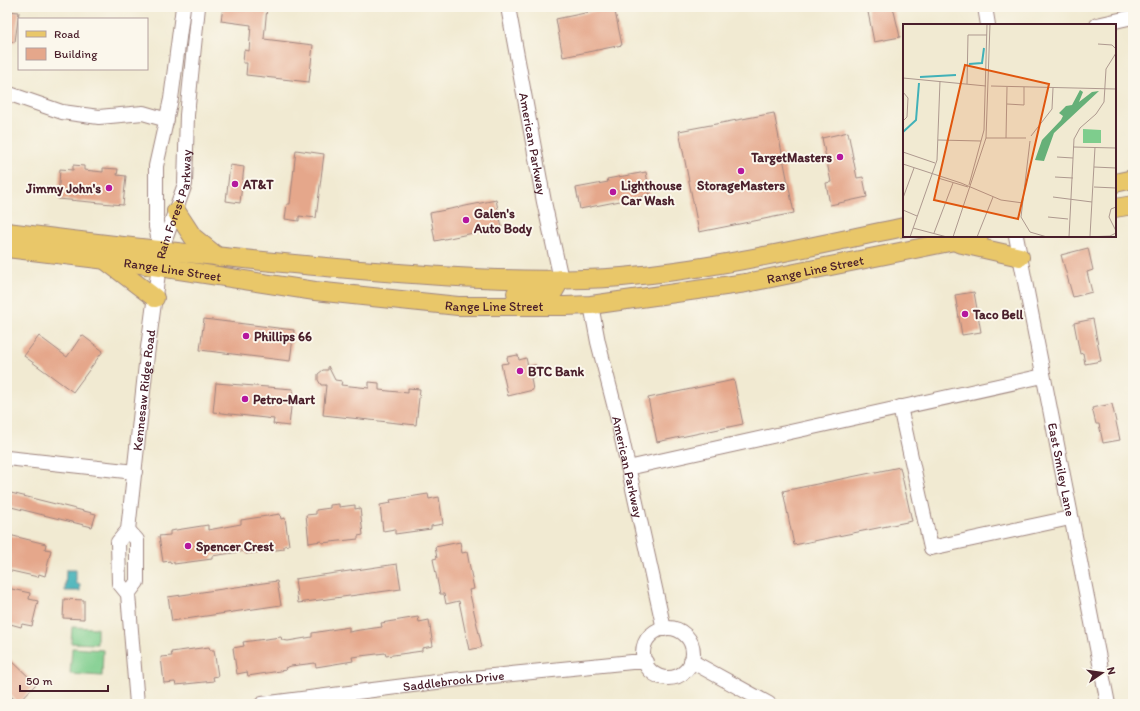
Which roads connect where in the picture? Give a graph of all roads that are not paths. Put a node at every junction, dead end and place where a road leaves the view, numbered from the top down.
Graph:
1 (183, 7) edge
2 (198, 7) edge
3 (508, 7) edge
4 (985, 7) edge
5 (1133, 18) edge
6 (988, 24) edge
7 (1102, 24) edge
8 (7, 93) edge
9 (167, 120) junction
10 (1133, 179) edge
11 (1116, 183) edge
12 (1133, 205) edge
13 (1116, 208) edge
14 (176, 211) junction
15 (903, 227) edge
16 (7, 232) edge
17 (974, 237) edge
18 (1016, 237) edge
19 (951, 242) junction
20 (7, 248) edge
21 (218, 257) junction
22 (1020, 258) junction
23 (105, 260) junction
24 (160, 260) junction
25 (688, 268) junction
26 (561, 279) junction
27 (154, 298) junction
28 (450, 305) junction
29 (592, 305) junction
30 (1043, 376) junction
31 (900, 407) junction
32 (7, 458) edge
33 (628, 468) junction
34 (135, 472) junction
35 (1070, 518) junction
36 (664, 629) junction
37 (691, 661) junction
38 (646, 662) junction
39 (137, 704) edge
40 (262, 704) edge
41 (769, 704) edge
42 (1108, 704) edge

1 - 9 street, Rain Forest Parkway
2 - 14 street, Rain Forest Parkway
3 - 26 street, American Parkway
4 - 6 street
5 - 7 street
8 - 9 street
9 - 24 street, Rain Forest Parkway
10 - 11 main road
12 - 13 main road
14 - 21 main road
14 - 24 street, Rain Forest Parkway
15 - 25 main road, Range Line Street
16 - 24 main road, Range Line Street
17 - 19 main road, Range Line Street
18 - 22 street, East Smiley Lane
19 - 22 main road
19 - 29 main road, Range Line Street
20 - 23 main road, Range Line Street
21 - 24 main road, Range Line Street
21 - 26 main road, Range Line Street
22 - 30 street, East Smiley Lane
23 - 24 main road, Range Line Street
23 - 27 main road
24 - 27 street, Kennesaw Ridge Road
24 - 28 main road, Range Line Street
25 - 26 main road, Range Line Street
25 - 29 main road
26 - 28 main road
27 - 34 street, Kennesaw Ridge Road
28 - 29 main road, Range Line Street
29 - 33 street, American Parkway
30 - 31 street
30 - 35 street, East Smiley Lane
31 - 33 street
31 - 35 street
32 - 34 street
33 - 36 street, American Parkway
34 - 39 street, Kennesaw Ridge Road
35 - 42 street, East Smiley Lane
36 - 37 street
36 - 38 street
37 - 38 street
37 - 41 street
38 - 40 street, Saddlebrook Drive

